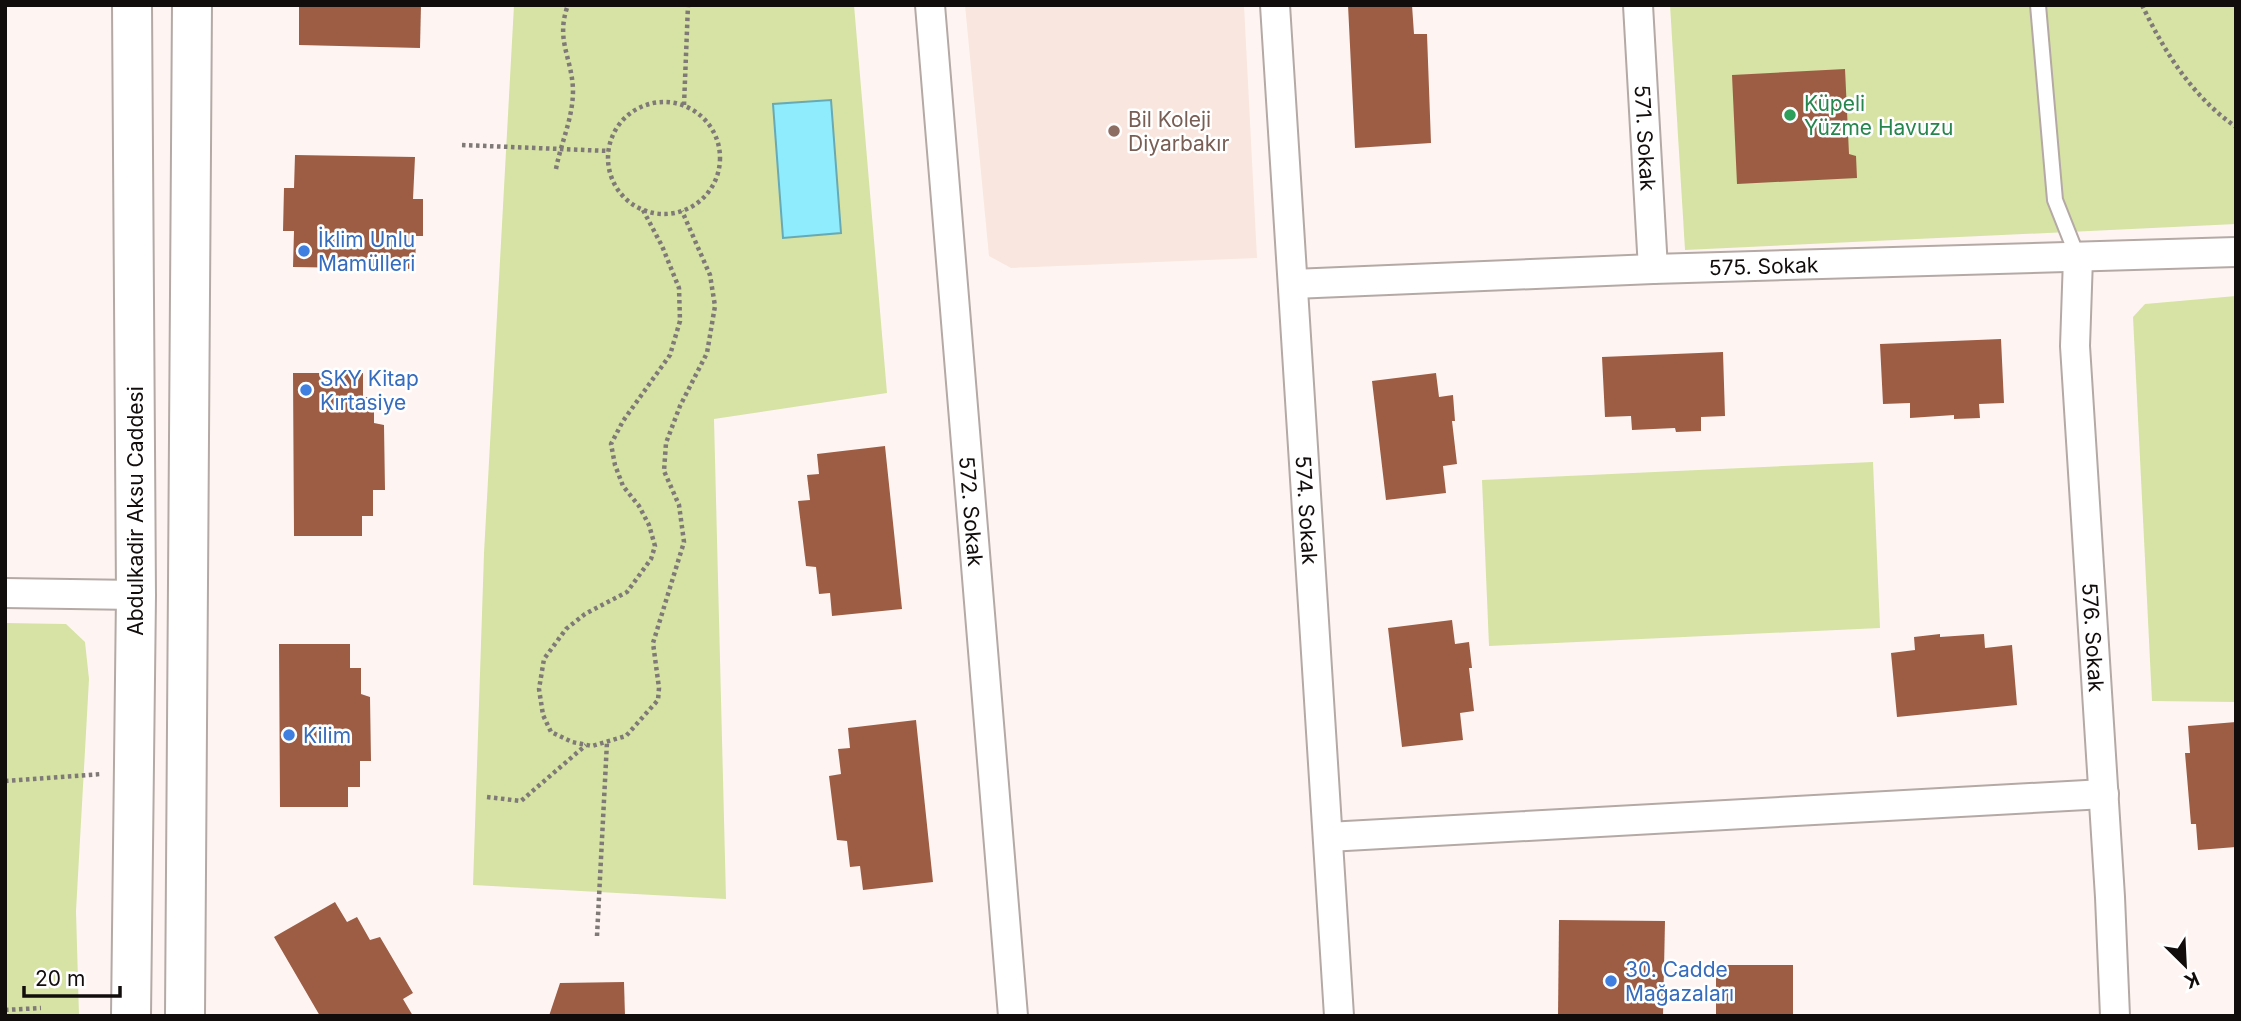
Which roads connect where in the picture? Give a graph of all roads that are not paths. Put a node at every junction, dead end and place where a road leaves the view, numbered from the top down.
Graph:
1 (132, 5) edge
2 (192, 5) edge
3 (930, 5) edge
4 (1275, 5) edge
5 (1638, 5) edge
6 (2038, 5) edge
7 (2236, 252) edge
8 (2078, 258) junction
9 (1653, 269) junction
10 (1293, 284) junction
11 (5, 593) edge
12 (136, 595) junction
13 (2104, 794) junction
14 (1328, 837) junction
15 (131, 1016) edge
16 (185, 1016) edge
17 (1013, 1016) edge
18 (1339, 1016) edge
19 (2115, 1016) edge

1 - 12 main road, Abdulkadir Aksu Caddesi
2 - 16 main road
3 - 17 street, 572. Sokak
4 - 10 street, 574. Sokak
5 - 9 street, 571. Sokak
6 - 8 lane
7 - 8 street, 575. Sokak
8 - 9 street, 575. Sokak
8 - 13 street, 576. Sokak
9 - 10 street, 575. Sokak
10 - 14 street, 574. Sokak
11 - 12 street
12 - 15 main road, Abdulkadir Aksu Caddesi
13 - 14 street
13 - 19 street, 576. Sokak
14 - 18 street, 574. Sokak

